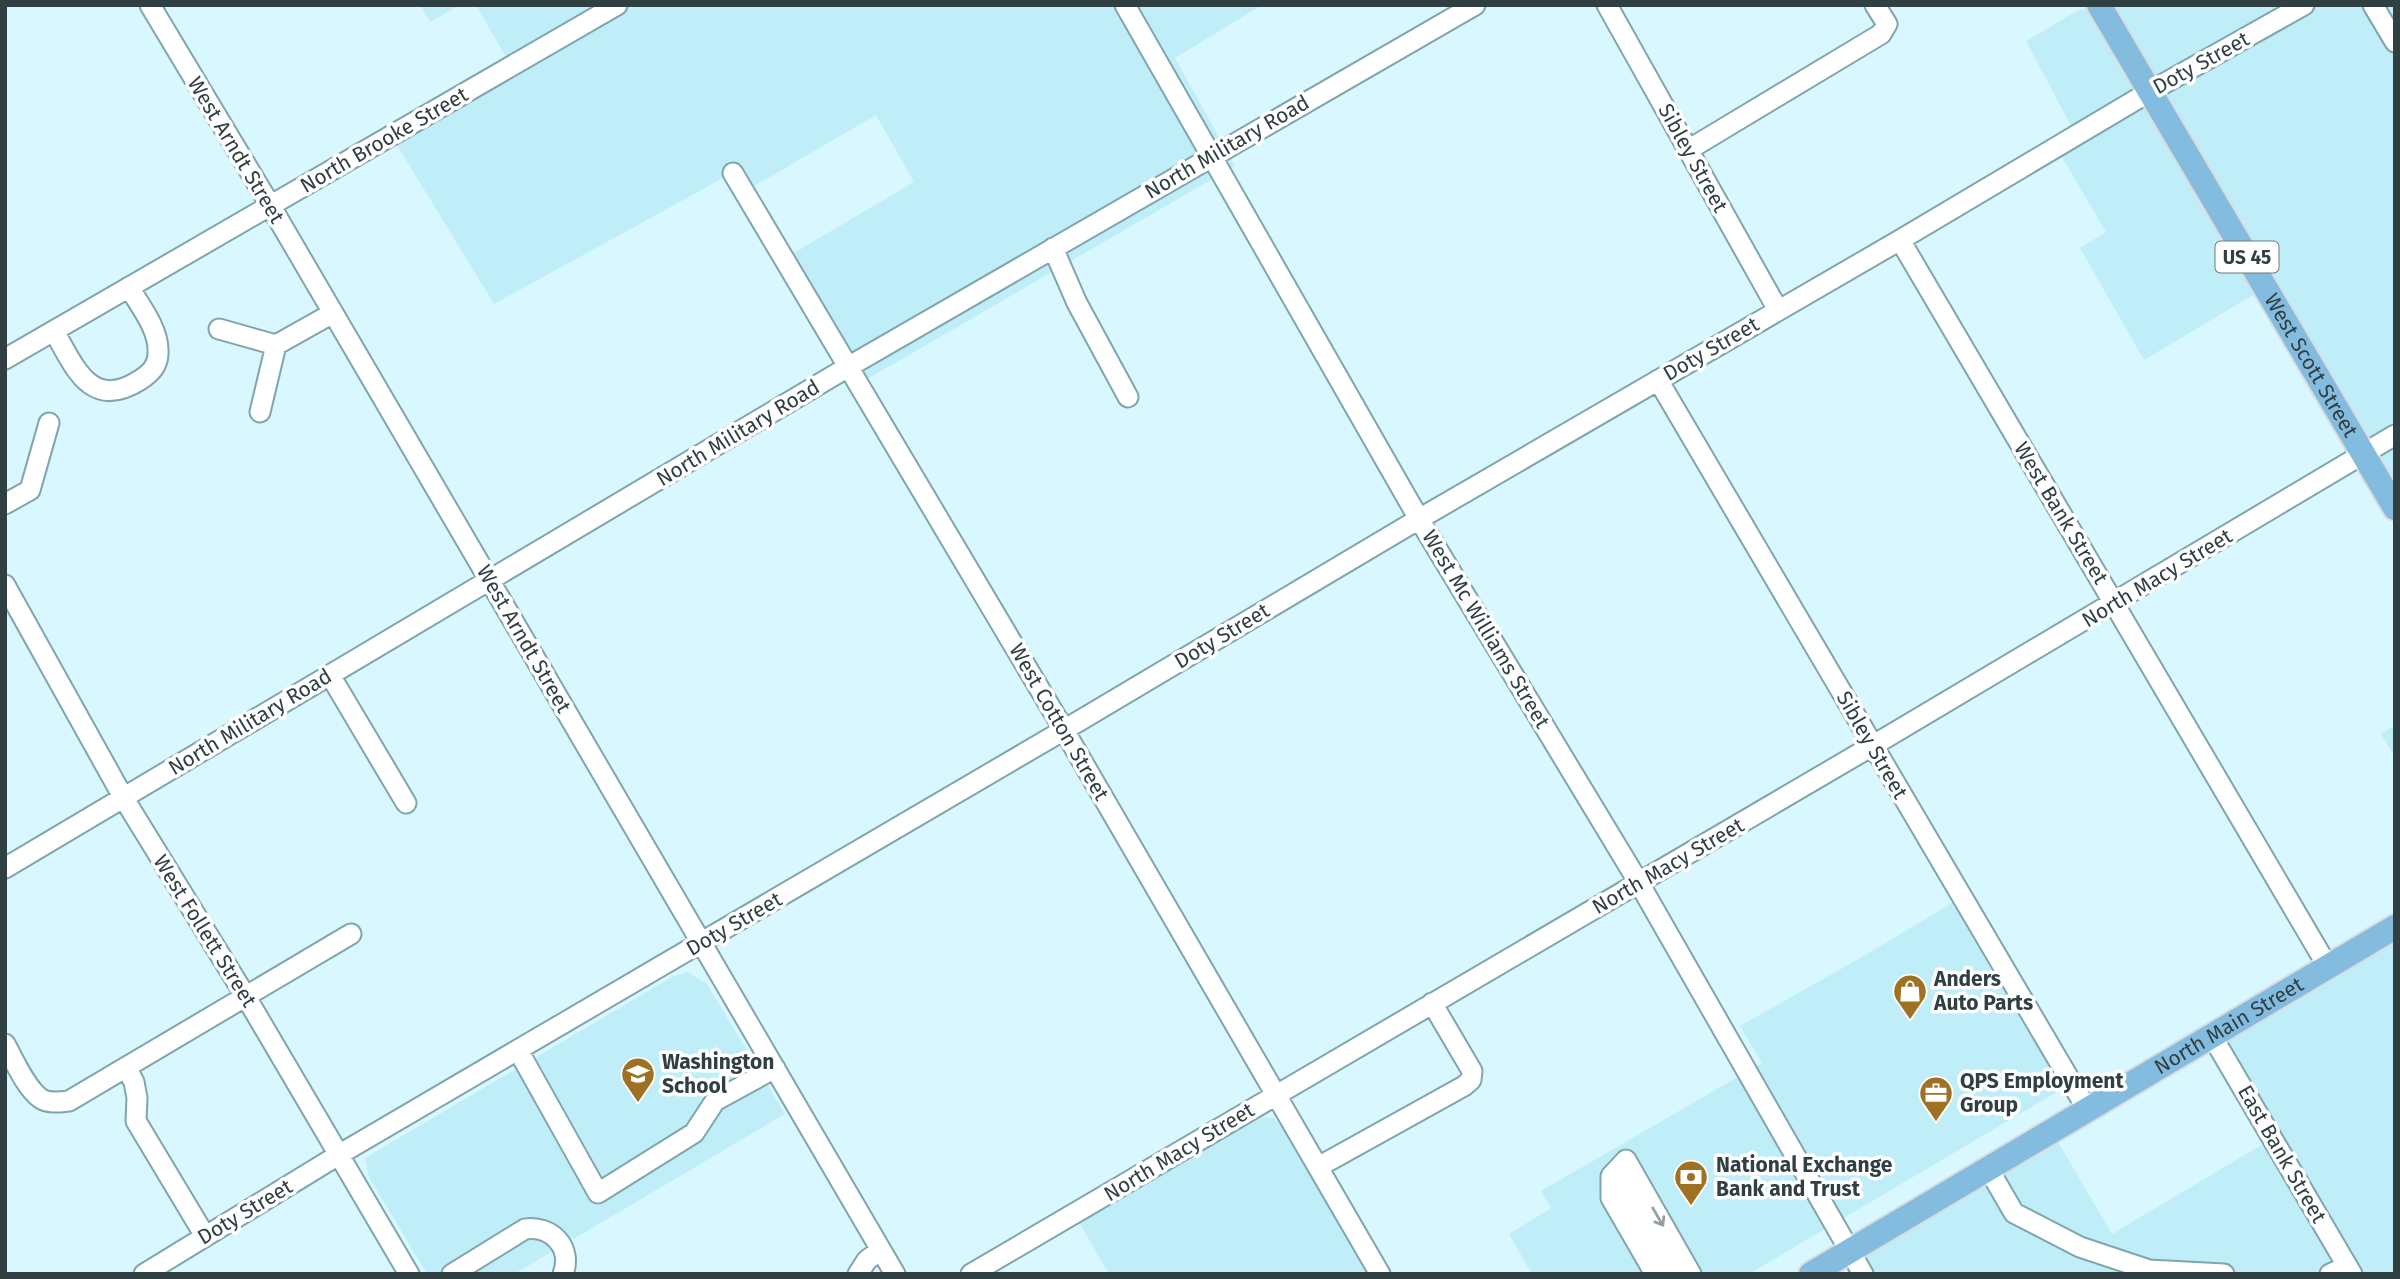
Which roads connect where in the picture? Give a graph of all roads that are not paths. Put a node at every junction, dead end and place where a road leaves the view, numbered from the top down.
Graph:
1 (150, 5) edge
2 (617, 5) edge
3 (1125, 5) edge
4 (1475, 5) edge
5 (1607, 5) edge
6 (1875, 5) edge
7 (2099, 5) edge
8 (2304, 5) edge
9 (2373, 5) edge
10 (2395, 42) edge
11 (2148, 92) junction
12 (1688, 150) junction
13 (1212, 156) junction
14 (733, 173) dead end
15 (270, 205) junction
16 (1900, 240) junction
17 (1053, 248) junction
18 (129, 287) junction
19 (1778, 310) junction
20 (333, 313) junction
21 (219, 329) dead end
22 (54, 331) junction
23 (276, 345) junction
24 (5, 359) edge
25 (848, 367) junction
26 (1658, 380) junction
27 (1128, 397) dead end
28 (260, 412) dead end
29 (49, 423) dead end
30 (2395, 436) edge
31 (2364, 455) junction
32 (5, 504) edge
33 (2395, 508) edge
34 (1419, 519) junction
35 (490, 580) junction
36 (5, 585) edge
37 (2114, 603) junction
38 (330, 675) junction
39 (1064, 730) junction
40 (1872, 746) junction
41 (122, 797) junction
42 (407, 803) dead end
43 (5, 869) edge
44 (1639, 883) junction
45 (2395, 927) edge
46 (351, 934) dead end
47 (702, 943) junction
48 (2328, 967) junction
49 (246, 997) junction
50 (1432, 1003) junction
51 (2213, 1035) junction
52 (5, 1044) edge
53 (518, 1050) junction
54 (126, 1067) junction
55 (775, 1068) junction
56 (1275, 1094) junction
57 (2087, 1109) junction
58 (340, 1154) junction
59 (1626, 1160) junction
60 (1318, 1167) junction
61 (1988, 1168) junction
62 (205, 1236) junction
63 (881, 1250) junction
64 (1850, 1252) junction
65 (2343, 1271) edge
66 (144, 1274) edge
67 (409, 1274) edge
68 (452, 1274) edge
69 (563, 1274) edge
70 (858, 1274) edge
71 (895, 1274) edge
72 (971, 1274) edge
73 (1380, 1274) edge
74 (1655, 1274) edge
75 (1673, 1274) edge
76 (1691, 1274) edge
77 (1811, 1274) edge
78 (1863, 1274) edge
79 (2224, 1274) edge

1 - 15 street, West Arndt Street
2 - 15 street, North Brooke Street
3 - 13 street, West Mc Williams Street
4 - 13 street, North Military Road
5 - 12 street, Sibley Street
6 - 12 street
7 - 11 main road, West Scott Street / US 45
8 - 11 street, Doty Street
9 - 10 street
11 - 16 street, Doty Street
11 - 31 main road, West Scott Street / US 45
12 - 19 street, Sibley Street
13 - 17 street, North Military Road
13 - 34 street, West Mc Williams Street
14 - 25 street, West Cotton Street
15 - 18 street, North Brooke Street
15 - 20 street, West Arndt Street
16 - 19 street, Doty Street
16 - 37 street, West Bank Street
17 - 25 street, North Military Road
17 - 27 street
18 - 22 street, North Brooke Street
18 - 22 street
19 - 26 street, Doty Street
20 - 23 street
20 - 35 street, West Arndt Street
21 - 23 street
22 - 24 street, North Brooke Street
23 - 28 street
25 - 35 street, North Military Road
25 - 39 street, West Cotton Street
26 - 34 street, Doty Street
26 - 40 street, Sibley Street
29 - 32 street
30 - 31 street, North Macy Street
31 - 33 main road, West Scott Street / US 45
31 - 37 street, North Macy Street
34 - 39 street, Doty Street
34 - 44 street, West Mc Williams Street
35 - 38 street, North Military Road
35 - 47 street, West Arndt Street
36 - 41 street, West Follett Street
37 - 40 street, North Macy Street
37 - 48 street, West Bank Street
38 - 41 street, North Military Road
38 - 42 street
39 - 47 street, Doty Street
39 - 56 street, West Cotton Street
40 - 44 street, North Macy Street
40 - 57 street, Sibley Street
41 - 43 street, North Military Road
41 - 49 street, West Follett Street
44 - 50 street, North Macy Street
44 - 64 street, West Mc Williams Street
45 - 48 main road, North Main Street
46 - 49 street
47 - 53 street, Doty Street
47 - 55 street, West Arndt Street
48 - 51 main road, North Main Street
49 - 54 street
49 - 58 street, West Follett Street
50 - 56 street, North Macy Street
50 - 60 street
51 - 57 main road, North Main Street
51 - 65 street, East Bank Street
52 - 54 street
53 - 55 street
53 - 58 street, Doty Street
54 - 62 street
55 - 63 street, West Arndt Street
56 - 60 street, West Cotton Street
56 - 72 street, North Macy Street
57 - 61 main road, North Main Street
58 - 62 street, Doty Street
58 - 67 street, West Follett Street
59 - 74 street
59 - 75 street
59 -> 76 street
60 - 73 street, West Cotton Street
61 - 64 main road, North Main Street
61 - 79 street
62 - 66 street, Doty Street
63 - 70 street
63 - 71 street, West Arndt Street
64 - 77 main road, North Main Street
64 - 78 street, West Mc Williams Street
68 - 69 street

